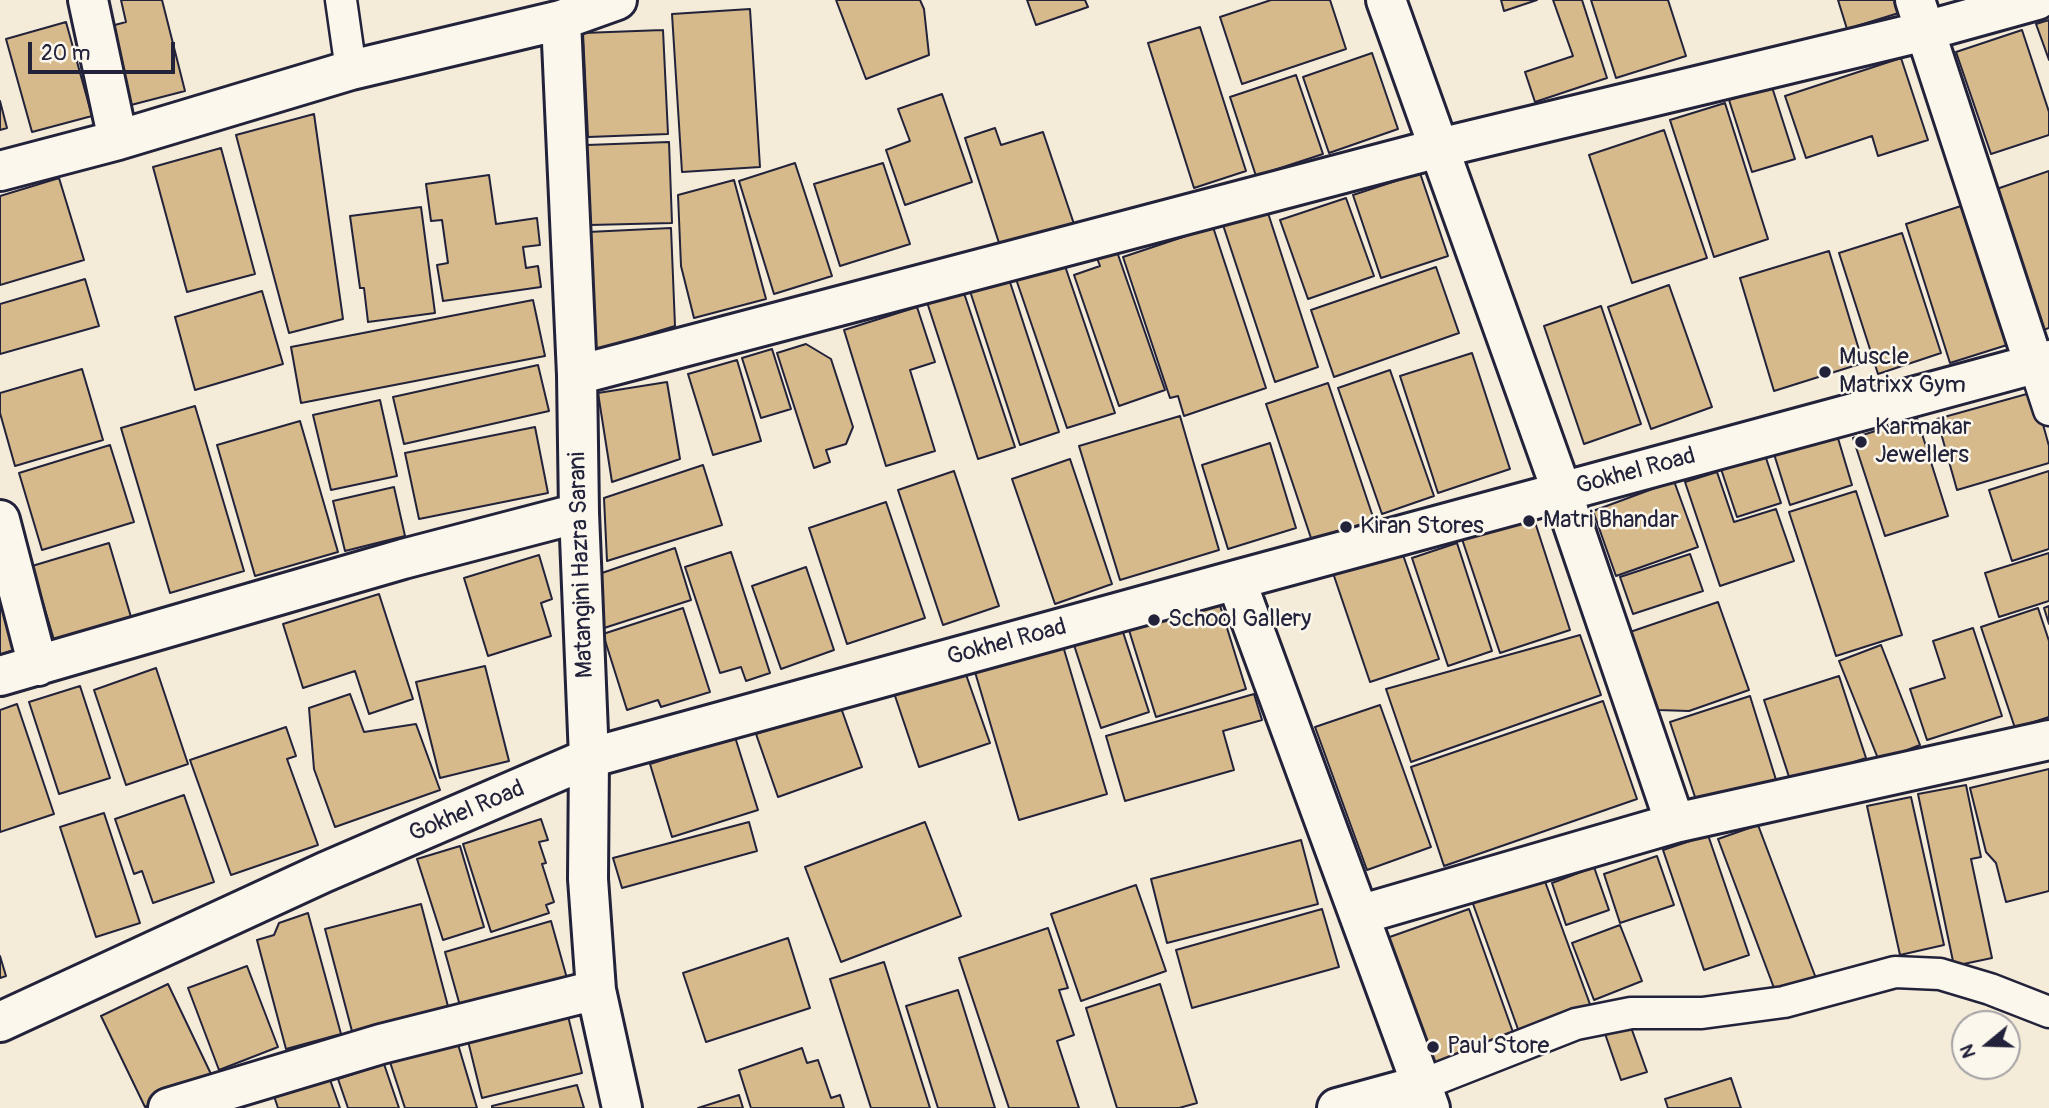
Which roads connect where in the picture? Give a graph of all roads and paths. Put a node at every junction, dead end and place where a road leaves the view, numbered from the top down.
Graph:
1 (88, 0) edge
2 (341, 0) edge
3 (617, 0) edge
4 (1386, 0) edge
5 (2037, 0) edge
6 (1920, 16) edge
7 (562, 20) junction
8 (351, 70) junction
9 (118, 140) junction
10 (1439, 148) junction
11 (0, 171) edge
12 (2042, 362) edge
13 (577, 375) junction
14 (2049, 410) edge
15 (1562, 492) junction
16 (579, 513) junction
17 (0, 520) edge
18 (1236, 580) junction
19 (38, 666) junction
20 (0, 676) edge
21 (2049, 740) edge
22 (589, 758) junction
23 (1675, 823) junction
24 (1359, 915) junction
25 (596, 990) junction
26 (2049, 1012) edge
27 (0, 1022) edge
28 (1426, 1096) edge
29 (168, 1108) edge
30 (622, 1108) edge
31 (1336, 1108) edge

1 - 9 street
2 - 8 lane
3 - 7 street
4 - 10 street
5 - 6 street
6 - 10 street
6 - 12 street
7 - 8 street
7 - 13 street, Matangini Hazra Sarani
8 - 9 street
9 - 11 street
10 - 13 street
10 - 15 street
12 - 14 lane
12 - 15 street, Gokhel Road
13 - 16 street, Matangini Hazra Sarani
15 - 18 street, Gokhel Road
15 - 23 street
16 - 19 street
16 - 22 street, Matangini Hazra Sarani
17 - 19 street
18 - 22 street, Gokhel Road
18 - 24 street
19 - 20 street
21 - 23 street
22 - 25 street, Matangini Hazra Sarani
22 - 27 street, Gokhel Road
23 - 24 street
24 - 28 street
25 - 29 street
25 - 30 street, Matangini Hazra Sarani
26 - 28 lane
28 - 31 street

